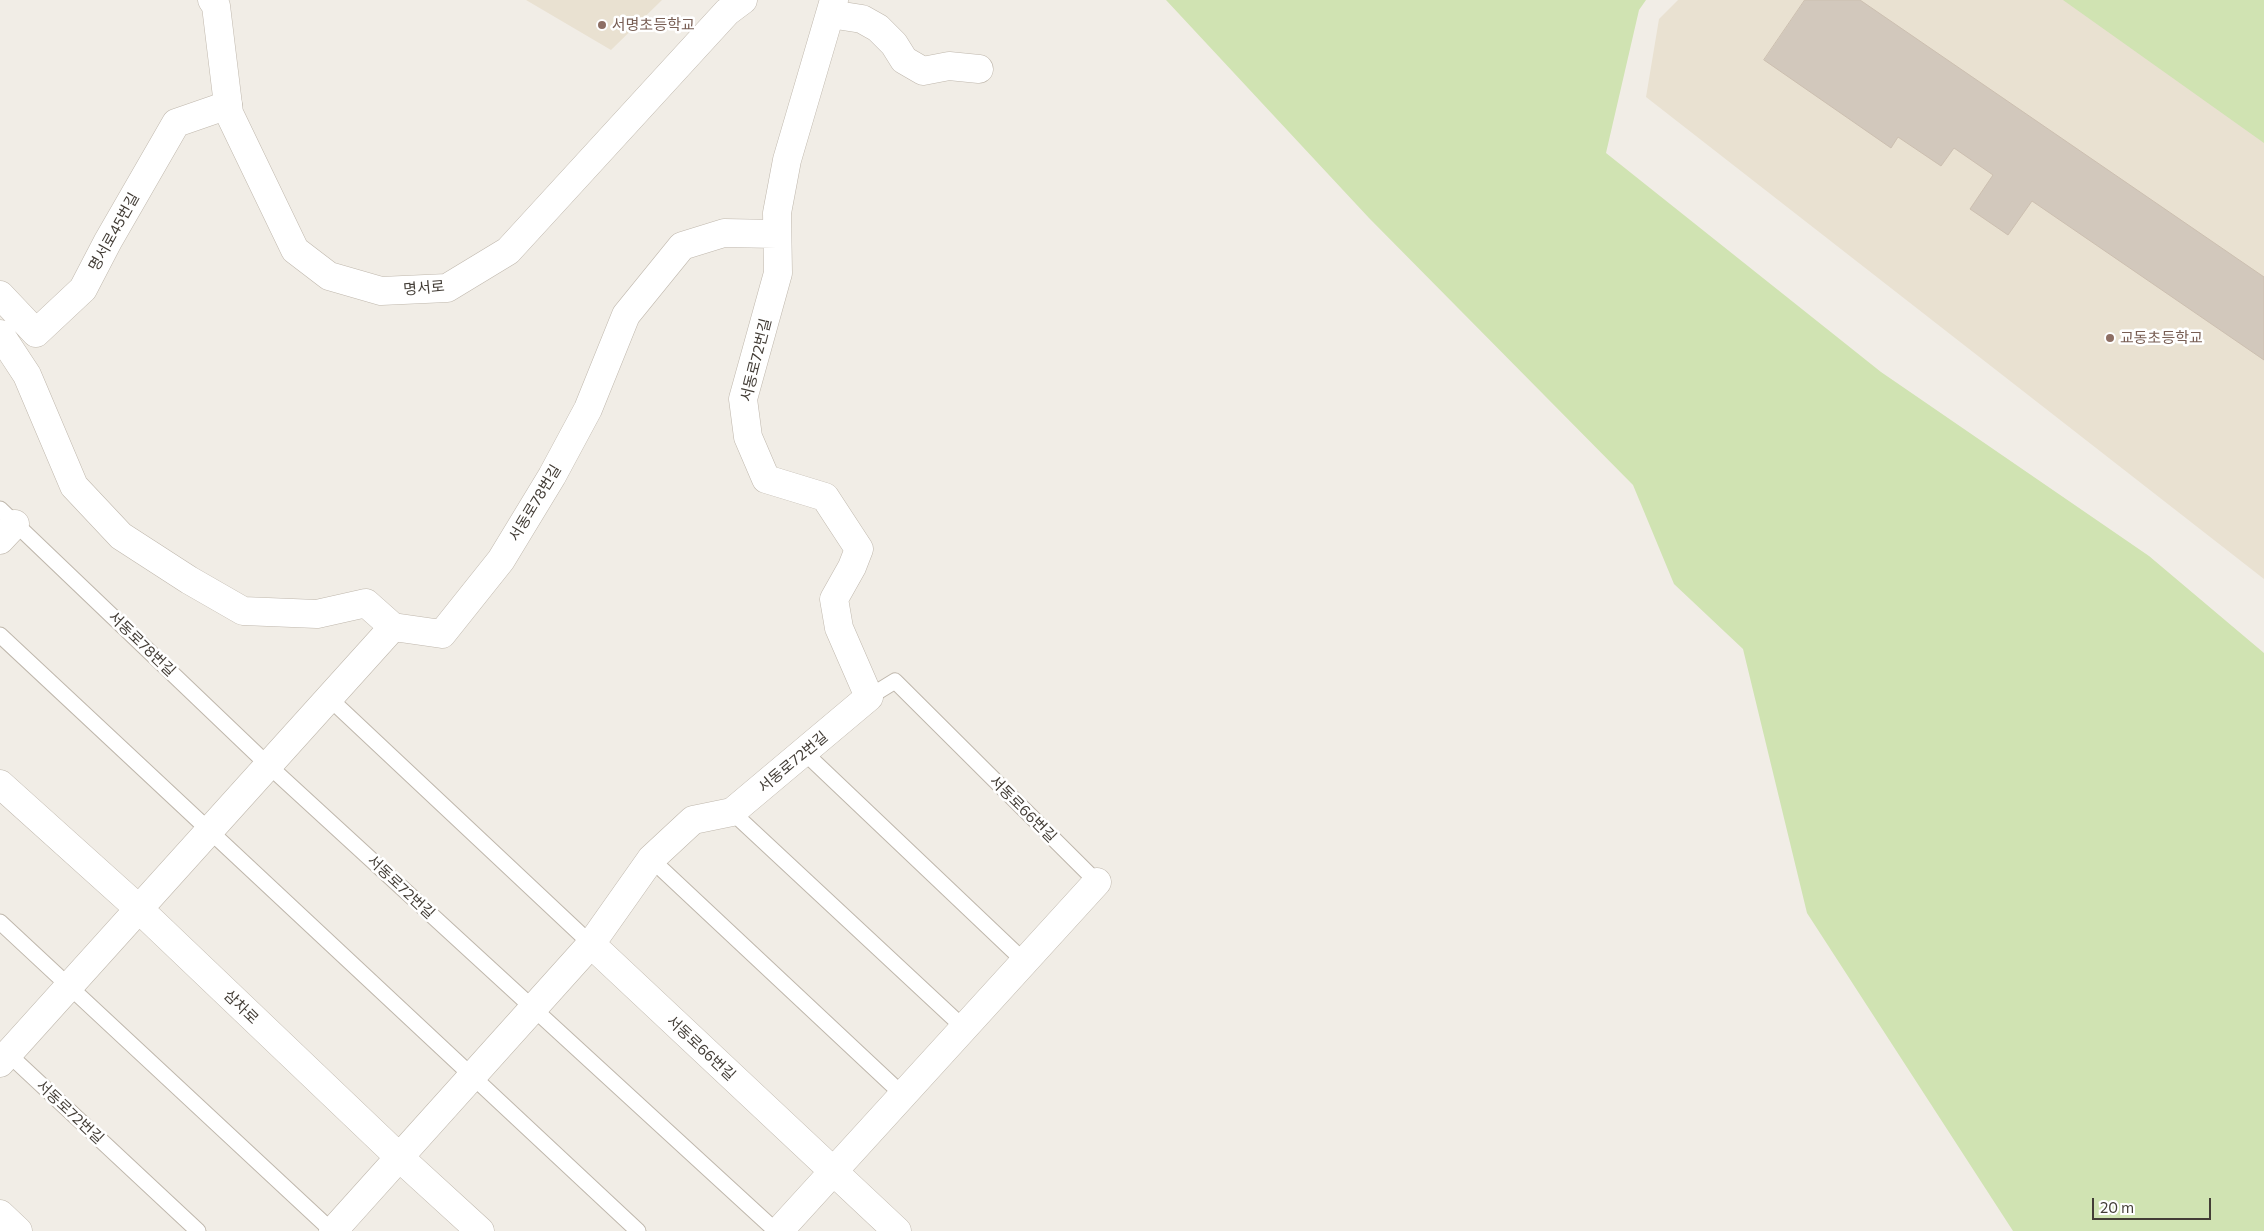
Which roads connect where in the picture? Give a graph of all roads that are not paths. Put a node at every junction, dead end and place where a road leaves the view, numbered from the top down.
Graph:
1 (212, 0) edge
2 (742, 0) edge
3 (832, 7) edge
4 (978, 69) dead end
5 (228, 105) junction
6 (777, 234) junction
7 (2, 296) edge
8 (0, 326) edge
9 (0, 334) edge
10 (5, 524) edge
11 (393, 627) junction
12 (0, 635) edge
13 (329, 698) junction
14 (869, 698) junction
15 (805, 753) junction
16 (268, 765) junction
17 (0, 784) edge
18 (732, 812) junction
19 (209, 832) junction
20 (652, 859) junction
21 (1097, 882) joint
22 (139, 909) junction
23 (0, 922) edge
24 (591, 944) junction
25 (1025, 962) junction
26 (69, 986) junction
27 (533, 1008) junction
28 (964, 1028) junction
29 (3, 1054) edge
30 (473, 1075) junction
31 (903, 1095) junction
32 (399, 1157) junction
33 (833, 1172) junction
34 (0, 1214) edge
35 (18, 1231) edge
36 (198, 1231) edge
37 (332, 1231) edge
38 (480, 1231) edge
39 (638, 1231) edge
40 (777, 1231) edge
41 (897, 1231) edge

1 - 5 street, 명서로
2 - 5 street, 명서로
3 - 4 street
3 - 6 street, 서동로72번길
5 - 7 street, 명서로45번길
6 - 11 street, 서동로78번길
6 - 14 street, 서동로72번길
7 - 8 street
9 - 11 street
10 - 16 lane, 서동로78번길
11 - 13 street
12 - 19 lane
13 - 16 street
13 - 24 lane
14 - 15 street, 서동로72번길
14 - 21 lane, 서동로66번길
15 - 18 street, 서동로72번길
15 - 25 lane
16 - 19 street
16 - 27 lane, 서동로72번길
17 - 22 street, 삼차로
18 - 20 street, 서동로72번길
18 - 28 lane
19 - 22 street
19 - 30 lane
20 - 24 street, 서동로72번길
20 - 31 lane
21 - 25 street, 서동로66번길
22 - 26 street
22 - 32 street, 삼차로
23 - 26 lane
24 - 27 street, 서동로72번길
24 - 33 street, 서동로66번길
25 - 28 street, 서동로66번길
26 - 29 street
26 - 37 lane, 서동로72번길
27 - 30 street, 서동로72번길
27 - 40 lane, 서동로66번길
28 - 31 street, 서동로66번길
29 - 36 lane, 서동로72번길
30 - 32 street, 서동로72번길
30 - 39 lane
31 - 33 street, 서동로66번길
32 - 37 street, 서동로72번길
32 - 38 street, 삼차로
33 - 40 street, 서동로66번길
33 - 41 street
34 - 35 street

